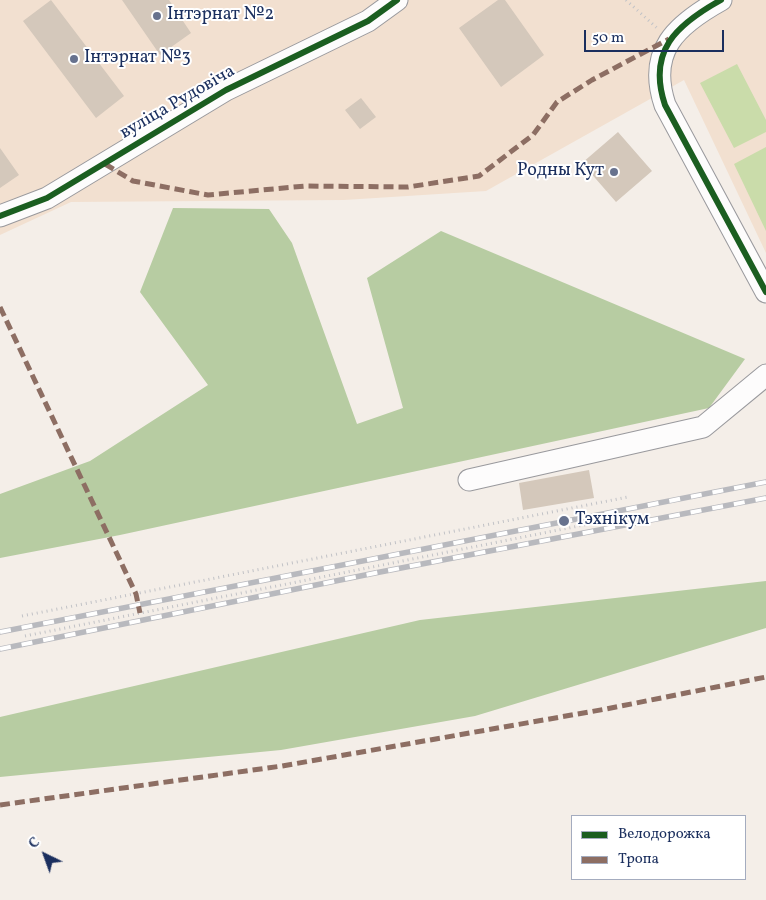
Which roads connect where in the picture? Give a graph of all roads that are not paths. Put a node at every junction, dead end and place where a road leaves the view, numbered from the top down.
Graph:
1 (397, 0) edge
2 (721, 0) edge
3 (0, 216) edge
4 (766, 292) edge
5 (766, 375) edge
6 (470, 480) dead end

1 - 3 street, вуліца Рудовіча
2 - 4 street
5 - 6 street

